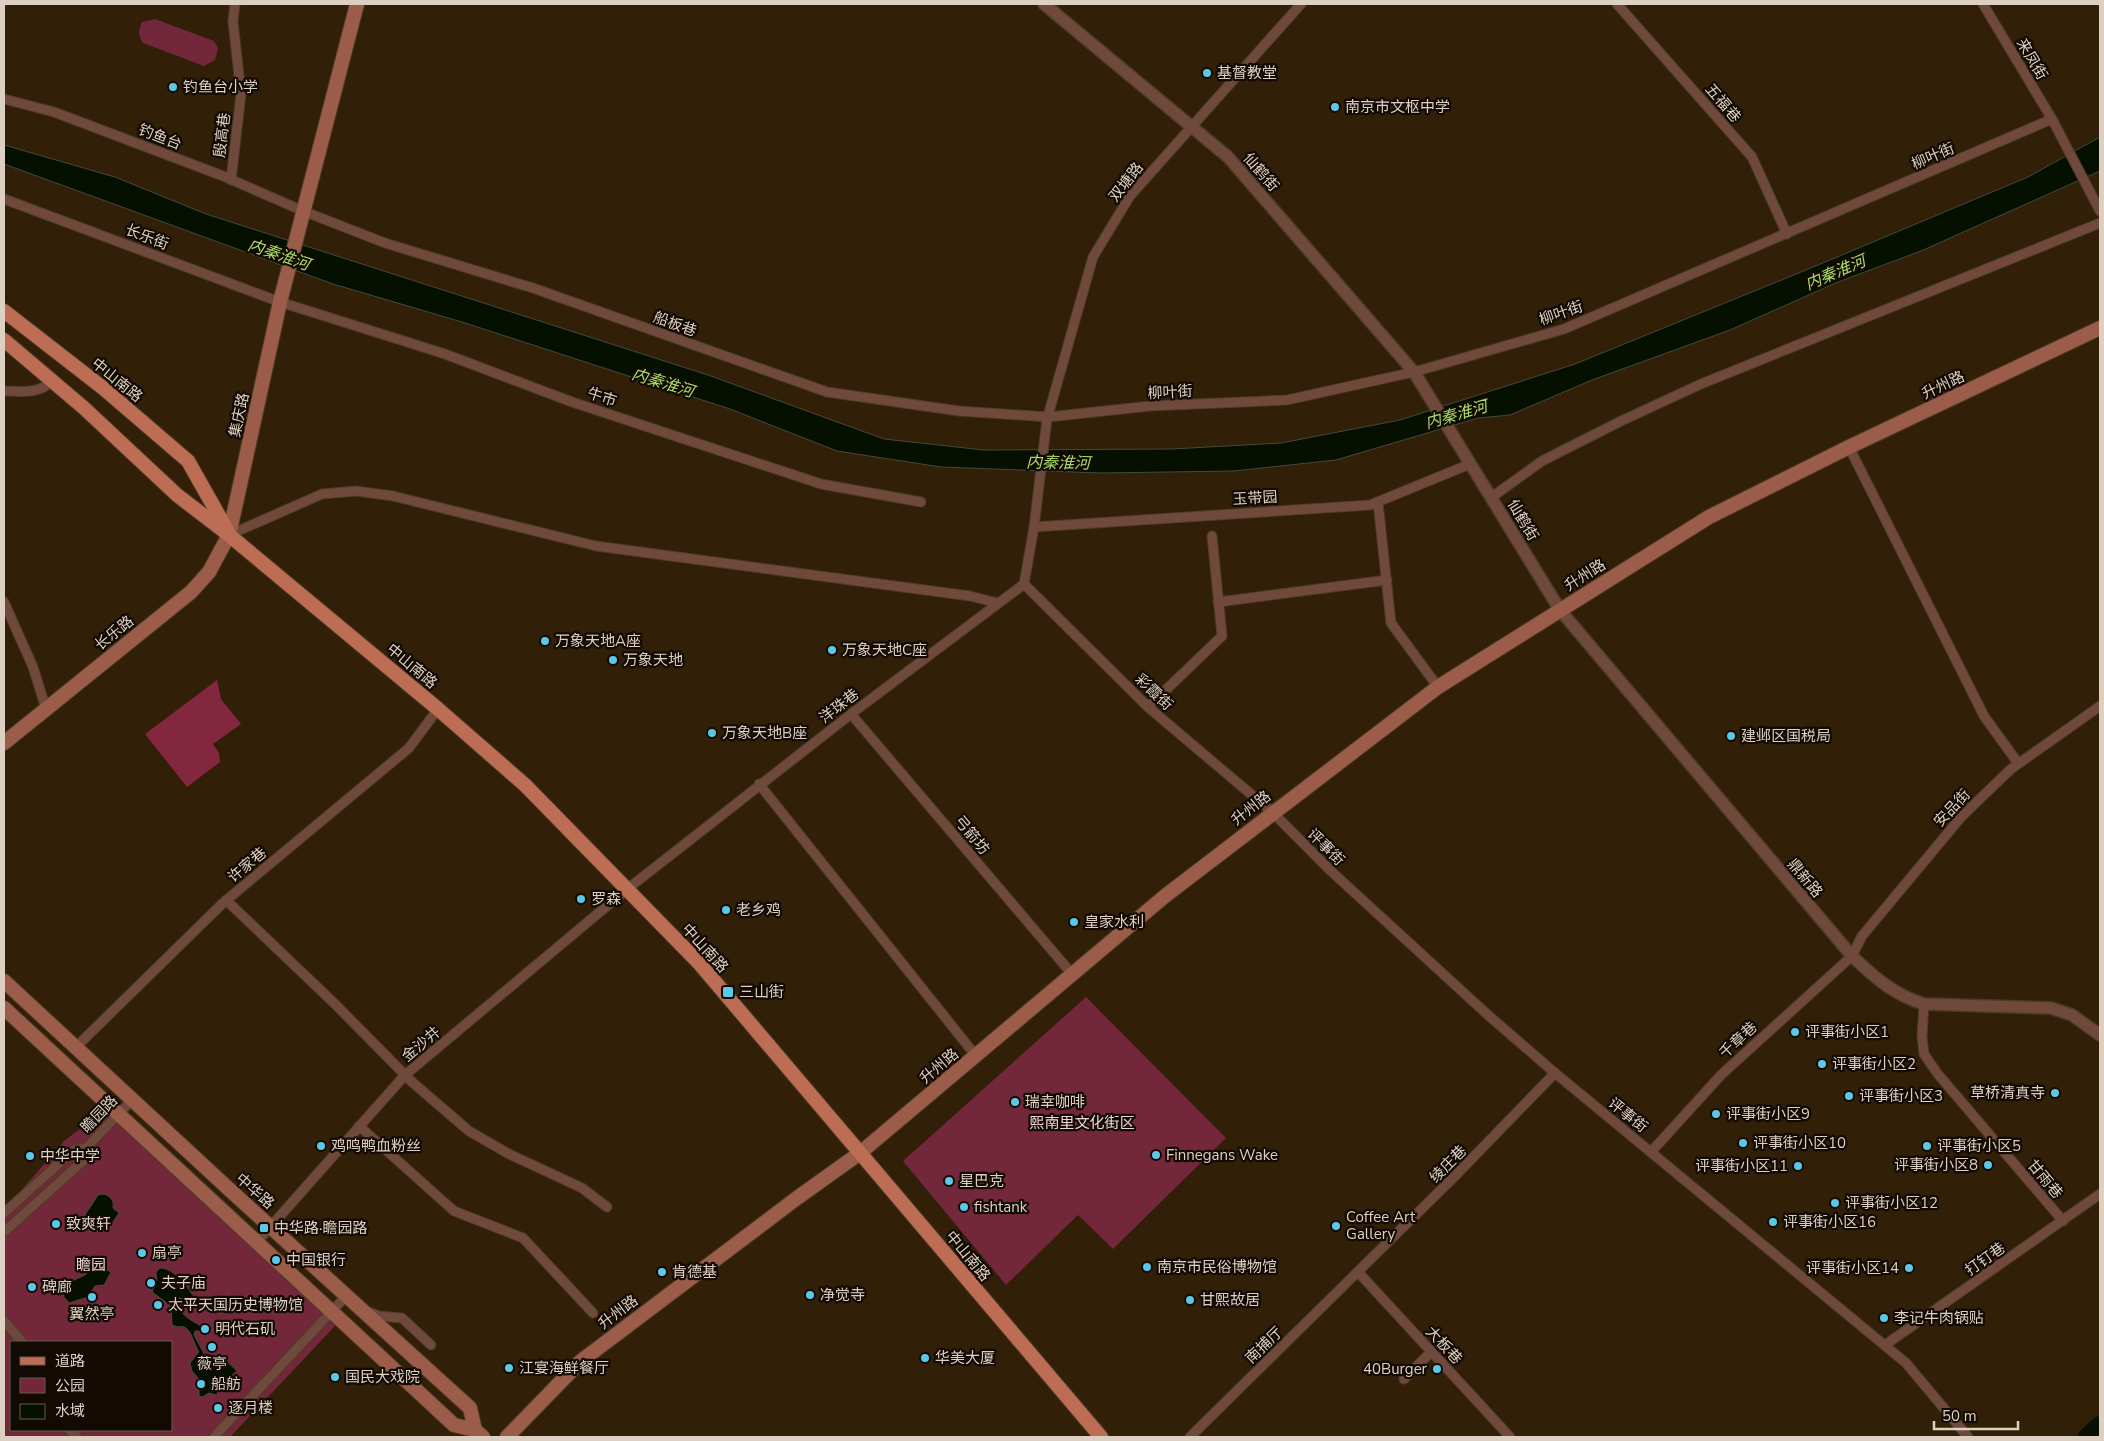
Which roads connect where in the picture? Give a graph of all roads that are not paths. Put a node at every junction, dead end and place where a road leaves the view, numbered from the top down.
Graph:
1 (235, 4) edge
2 (357, 4) edge
3 (1044, 4) edge
4 (1301, 4) edge
5 (1617, 4) edge
6 (1982, 4) edge
7 (4, 99) edge
8 (2052, 119) junction
9 (1191, 126) junction
10 (231, 180) junction
11 (4, 199) edge
12 (2098, 208) edge
13 (303, 211) junction
14 (2100, 223) edge
15 (1787, 234) junction
16 (280, 302) junction
17 (4, 311) edge
18 (2100, 328) edge
19 (4, 340) edge
20 (1414, 372) junction
21 (53, 380) junction
22 (4, 391) edge
23 (1047, 418) junction
24 (1849, 447) junction
25 (1470, 464) junction
26 (1492, 497) junction
27 (921, 502) dead end
28 (1378, 502) junction
29 (1034, 527) junction
30 (229, 535) junction
31 (1212, 536) dead end
32 (1386, 580) junction
33 (1024, 584) junction
34 (4, 602) edge
35 (1218, 602) junction
36 (998, 603) junction
37 (1560, 610) junction
38 (1438, 687) junction
39 (2100, 706) edge
40 (1148, 707) junction
41 (46, 709) junction
42 (438, 709) junction
43 (850, 714) junction
44 (4, 743) edge
45 (2018, 763) junction
46 (759, 784) junction
47 (1272, 812) junction
48 (626, 890) junction
49 (226, 900) junction
50 (1852, 956) junction
51 (1072, 974) junction
52 (4, 981) edge
53 (1924, 1004) junction
54 (4, 1008) edge
55 (2100, 1035) edge
56 (76, 1047) junction
57 (976, 1056) junction
58 (1555, 1073) junction
59 (405, 1075) junction
60 (132, 1100) junction
61 (359, 1126) junction
62 (86, 1148) junction
63 (1651, 1152) junction
64 (860, 1153) junction
65 (2100, 1194) edge
66 (606, 1207) dead end
67 (4, 1213) edge
68 (2063, 1221) junction
69 (271, 1226) junction
70 (4, 1232) edge
71 (257, 1242) junction
72 (1358, 1272) junction
73 (347, 1295) junction
74 (364, 1310) junction
75 (593, 1313) dead end
76 (4, 1321) edge
77 (21, 1341) edge
78 (431, 1345) dead end
79 (1885, 1345) junction
80 (1431, 1352) junction
81 (1404, 1379) dead end
82 (479, 1434) edge
83 (214, 1437) edge
84 (507, 1437) edge
85 (1101, 1437) edge
86 (1190, 1437) edge
87 (1510, 1437) edge
88 (1968, 1437) edge

1 - 10 street, 殷高巷
2 - 13 main road
3 - 9 street, 仙鹤街
4 - 9 street, 双塘路
5 - 15 street, 五福巷
6 - 8 street, 来凤街
7 - 10 street, 钓鱼台
8 - 12 street, 来凤街
8 - 15 street, 柳叶街
9 - 20 street, 仙鹤街
9 - 23 street, 双塘路
10 - 13 street, 钓鱼台
11 - 16 street, 长乐街
13 - 16 main road, 集庆路
13 - 23 street, 船板巷
14 - 26 street
15 - 20 street, 柳叶街
16 - 27 street, 牛市
16 - 30 main road, 集庆路
17 - 30 main road, 中山南路
18 - 24 main road, 升州路
19 - 21 main road, 中山南路
20 - 23 street, 柳叶街
20 - 25 street, 仙鹤街
21 - 22 street
21 - 30 main road, 中山南路
23 - 29 street, 双塘路
24 - 37 main road, 升州路
24 - 45 street
25 - 26 street, 仙鹤街
25 - 28 street, 玉带园
26 - 37 street, 仙鹤街
28 - 29 street, 玉带园
28 - 32 street
29 - 33 street
30 - 36 street
30 - 41 main road, 长乐路
30 - 42 main road, 中山南路
31 - 35 street
32 - 35 street
32 - 38 street
33 - 36 street, 洋珠巷
33 - 40 street, 彩霞街
34 - 41 street
35 - 40 street
36 - 43 street, 洋珠巷
37 - 38 main road, 升州路
37 - 50 street, 鼎新路
38 - 47 main road, 升州路
39 - 45 street, 安品街
40 - 47 street, 彩霞街
41 - 44 main road, 长乐路
42 - 48 main road, 中山南路
42 - 49 street, 许家巷
43 - 46 street, 洋珠巷
43 - 51 street, 弓箭坊
45 - 50 street, 安品街
46 - 48 street, 洋珠巷
46 - 57 street
47 - 51 main road, 升州路
47 - 58 street, 评事街
48 - 59 street, 金沙井
48 - 64 main road, 中山南路
49 - 56 street, 许家巷
49 - 59 street
50 - 53 street, 鼎新路
50 - 63 street, 千章巷
51 - 57 main road, 升州路
52 - 56 main road, 中华路
53 - 55 street, 鼎新路
53 - 68 street, 甘雨巷
54 - 71 main road, 中华路
56 - 60 main road, 中华路
57 - 64 main road, 升州路
58 - 63 street, 评事街
58 - 72 street, 绫庄巷
59 - 61 street, 金沙井
59 - 66 street
60 - 62 street, 瞻园路
60 - 69 main road, 中华路
61 - 69 street, 金沙井
61 - 75 street
62 - 67 street, 瞻园路
62 - 70 street, 瞻园路
63 - 79 street, 评事街
64 - 84 main road, 升州路
64 - 85 main road, 中山南路
65 - 68 street, 打钉巷
68 - 79 street, 打钉巷
69 - 71 street, 金沙井
69 - 73 main road, 中华路
71 - 82 main road, 中华路
72 - 80 street, 大板巷
72 - 86 street, 南捕厅
73 - 74 main road, 中华路
73 - 83 street
74 - 78 street
74 - 82 main road, 中华路
76 - 77 street
79 - 88 street, 评事街
80 - 81 street
80 - 87 street, 大板巷

